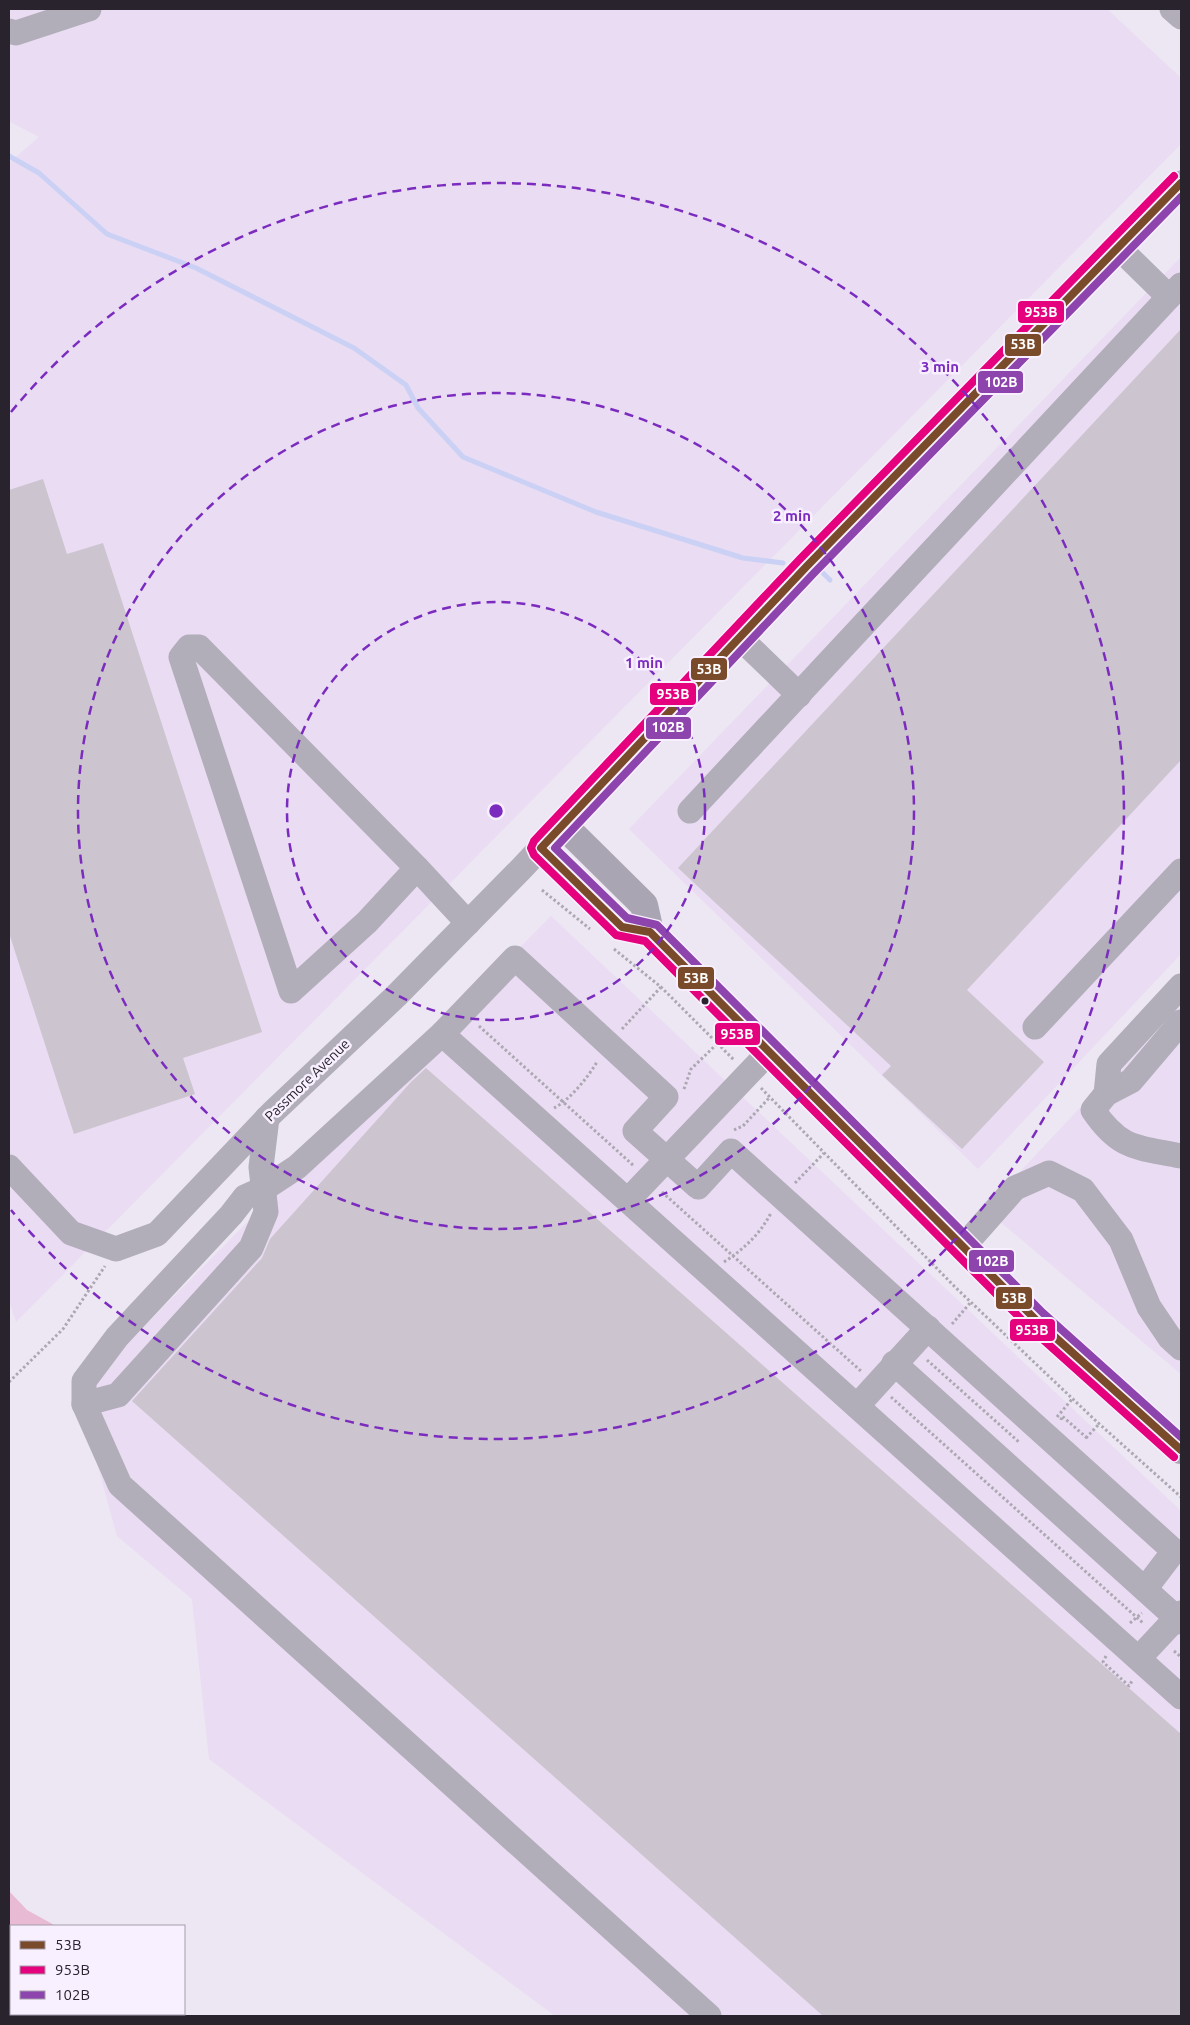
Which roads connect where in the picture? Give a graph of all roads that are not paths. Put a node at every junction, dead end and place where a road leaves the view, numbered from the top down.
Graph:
1 (89, 9) edge
2 (1172, 9) edge
3 (1181, 17) edge
4 (9, 31) edge
5 (1181, 183) edge
6 (1119, 248) junction
7 (1175, 291) edge
8 (739, 637) junction
9 (799, 694) junction
10 (690, 811) dead end
11 (563, 825) junction
12 (542, 848) junction
13 (417, 868) junction
14 (1181, 871) edge
15 (468, 923) junction
16 (650, 932) junction
17 (1181, 986) edge
18 (1181, 1022) edge
19 (1035, 1026) dead end
20 (442, 1034) junction
21 (769, 1052) junction
22 (1106, 1094) junction
23 (267, 1118) junction
24 (1181, 1156) edge
25 (667, 1159) junction
26 (9, 1167) edge
27 (265, 1188) junction
28 (628, 1200) junction
29 (962, 1248) junction
30 (928, 1328) junction
31 (1181, 1348) edge
32 (894, 1363) junction
33 (84, 1404) junction
34 (857, 1406) junction
35 (1181, 1450) edge
36 (1145, 1589) junction
37 (1180, 1617) edge
38 (1139, 1658) junction
39 (1181, 1697) edge
40 (709, 2016) edge

1 - 4 street
2 - 3 street
5 - 6 street, Passmore Avenue
6 - 7 street
6 - 8 street, Passmore Avenue
7 - 9 street
8 - 9 street
8 - 11 street, Passmore Avenue
9 - 10 street
11 - 12 street, Passmore Avenue
11 - 16 main road
12 - 15 street, Passmore Avenue
12 - 16 main road
13 - 13 street
13 - 15 street
14 - 19 street
15 - 23 street, Passmore Avenue
16 - 21 main road
17 - 22 street
18 - 22 street
20 - 25 street
20 - 27 street
20 - 28 street
21 - 25 street
21 - 29 main road
22 - 24 street
23 - 26 street, Passmore Avenue
23 - 27 street
25 - 28 street
25 - 30 street
27 - 33 street
27 - 33 street
28 - 34 street
29 - 31 street
29 - 35 main road
30 - 32 street
30 - 36 street
32 - 34 street
32 - 36 street
33 - 40 street
34 - 38 street
36 - 37 street
37 - 38 street
38 - 39 street

